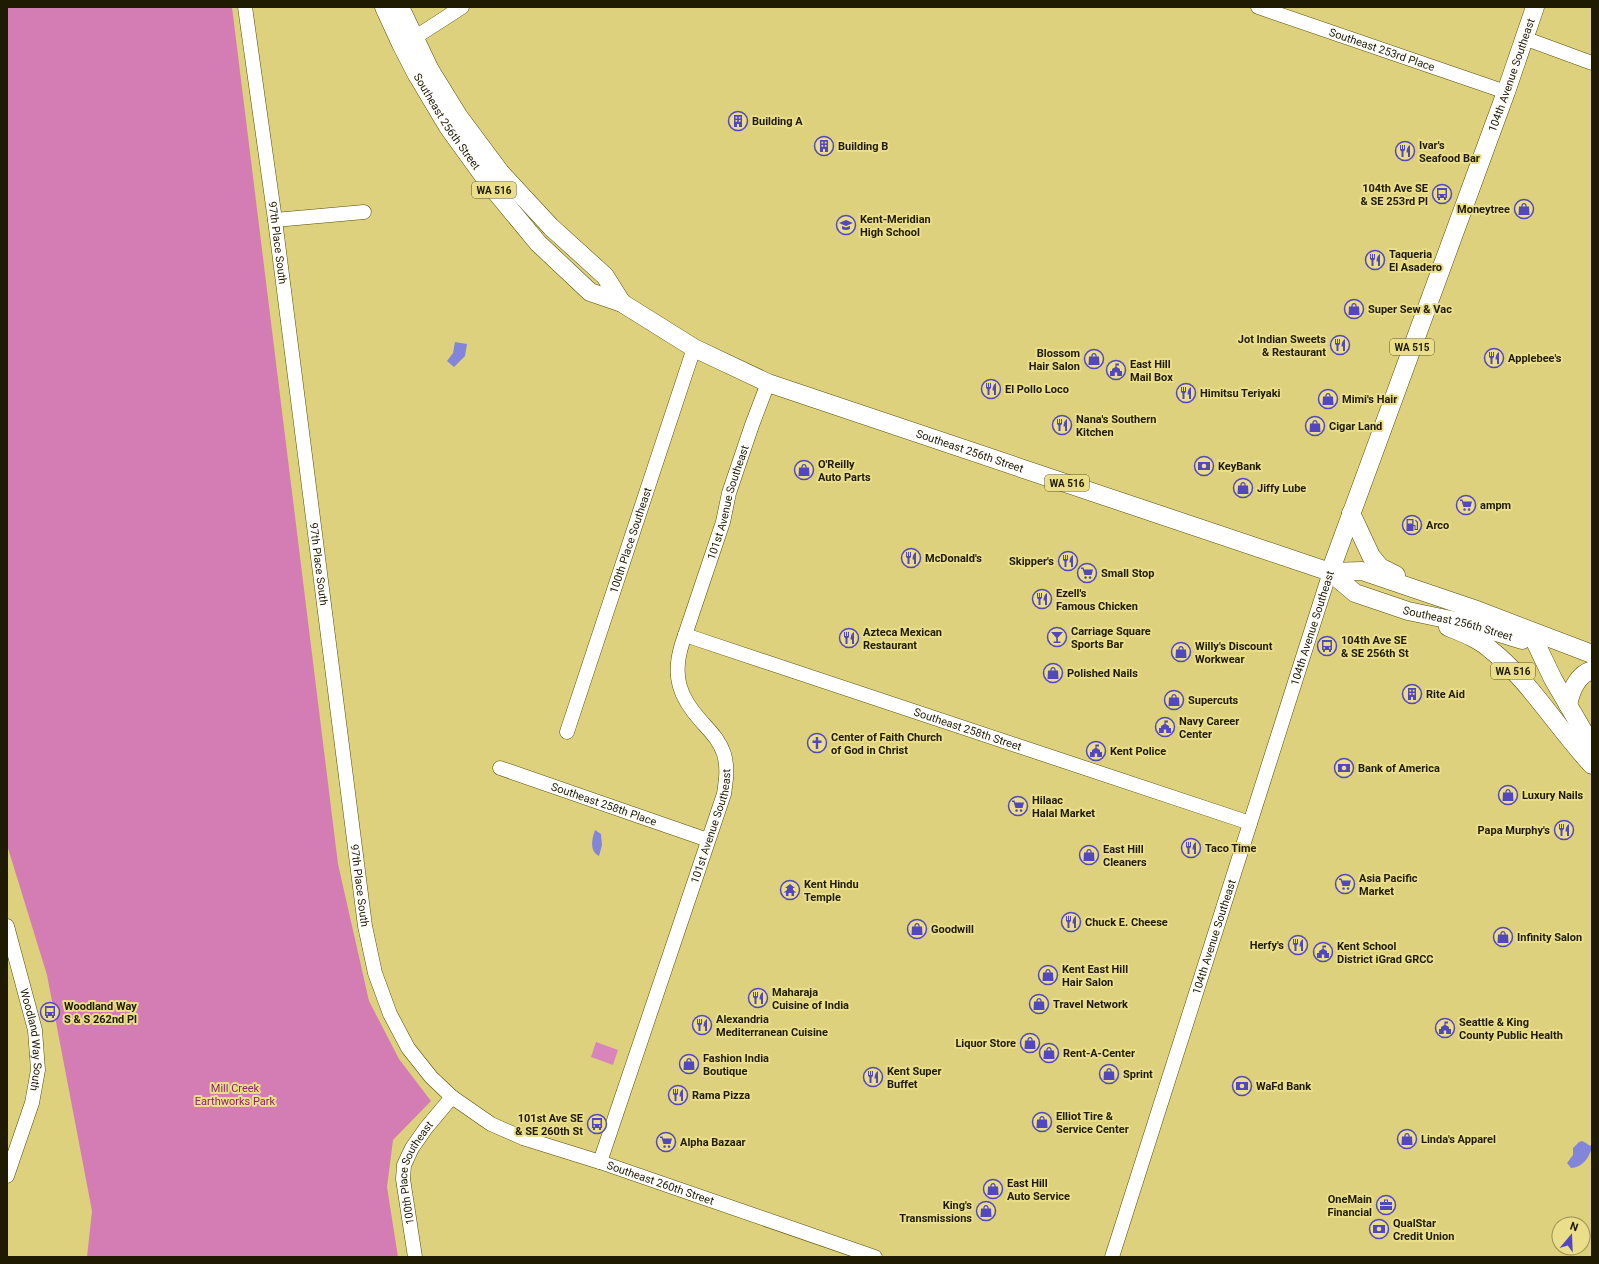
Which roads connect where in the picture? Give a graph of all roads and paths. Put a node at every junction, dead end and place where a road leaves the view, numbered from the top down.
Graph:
1 (245, 7) edge
2 (384, 7) edge
3 (400, 7) edge
4 (462, 7) edge
5 (1258, 7) edge
6 (1535, 7) edge
7 (1524, 38) junction
8 (407, 41) junction
9 (1592, 63) edge
10 (1506, 92) junction
11 (364, 212) dead end
12 (275, 220) junction
13 (694, 348) junction
14 (768, 383) junction
15 (1351, 513) junction
16 (1330, 572) junction
17 (1417, 589) junction
18 (1408, 611) junction
19 (685, 635) junction
20 (1532, 638) junction
21 (1592, 654) edge
22 (1592, 664) edge
23 (1592, 670) edge
24 (1568, 705) junction
25 (1543, 707) junction
26 (566, 732) dead end
27 (1592, 746) edge
28 (1592, 751) edge
29 (1592, 765) edge
30 (500, 768) dead end
31 (1250, 823) junction
32 (708, 840) junction
33 (7, 926) edge
34 (452, 1097) junction
35 (600, 1162) junction
36 (7, 1176) edge
37 (415, 1257) edge
38 (875, 1257) edge
39 (1112, 1257) edge

1 - 12 street, 97th Place South
2 - 8 main road, WA 516
3 - 8 main road, WA 516
4 - 8 street
5 - 10 street, Southeast 253rd Place
6 - 7 main road, 104th Avenue Southeast / WA 515
7 - 9 street
7 - 10 main road, 104th Avenue Southeast / WA 515
8 - 13 main road, Southeast 256th Street / WA 516
10 - 15 main road, 104th Avenue Southeast / WA 515
11 - 12 street
12 - 34 street, 97th Place South
13 - 14 main road, Southeast 256th Street / WA 516
13 - 26 street, 100th Place Southeast
14 - 16 main road, Southeast 256th Street / WA 516
14 - 19 street, 101st Avenue Southeast
15 - 16 main road, 104th Avenue Southeast / WA 515
15 - 17 main road
16 - 17 main road, Southeast 256th Street / WA 516
16 - 18 main road, Southeast 256th Street / WA 516
16 - 31 street, 104th Avenue Southeast
17 - 20 main road, Southeast 256th Street / WA 516
18 - 20 main road, Southeast 256th Street / WA 516
18 - 25 main road, WA 516
19 - 31 street, Southeast 258th Street
19 - 32 street, 101st Avenue Southeast
20 - 21 main road, Southeast 256th Street
20 - 22 main road, Southeast 256th Street
20 - 24 main road, WA 516
23 - 24 main road
24 - 27 main road, WA 516
25 - 28 main road
25 - 29 main road, WA 516
30 - 32 street, Southeast 258th Place
31 - 39 street, 104th Avenue Southeast
32 - 35 street, 101st Avenue Southeast
33 - 36 street, Woodland Way South
34 - 35 street, Southeast 260th Street
34 - 37 street, 100th Place Southeast
35 - 38 street, Southeast 260th Street

